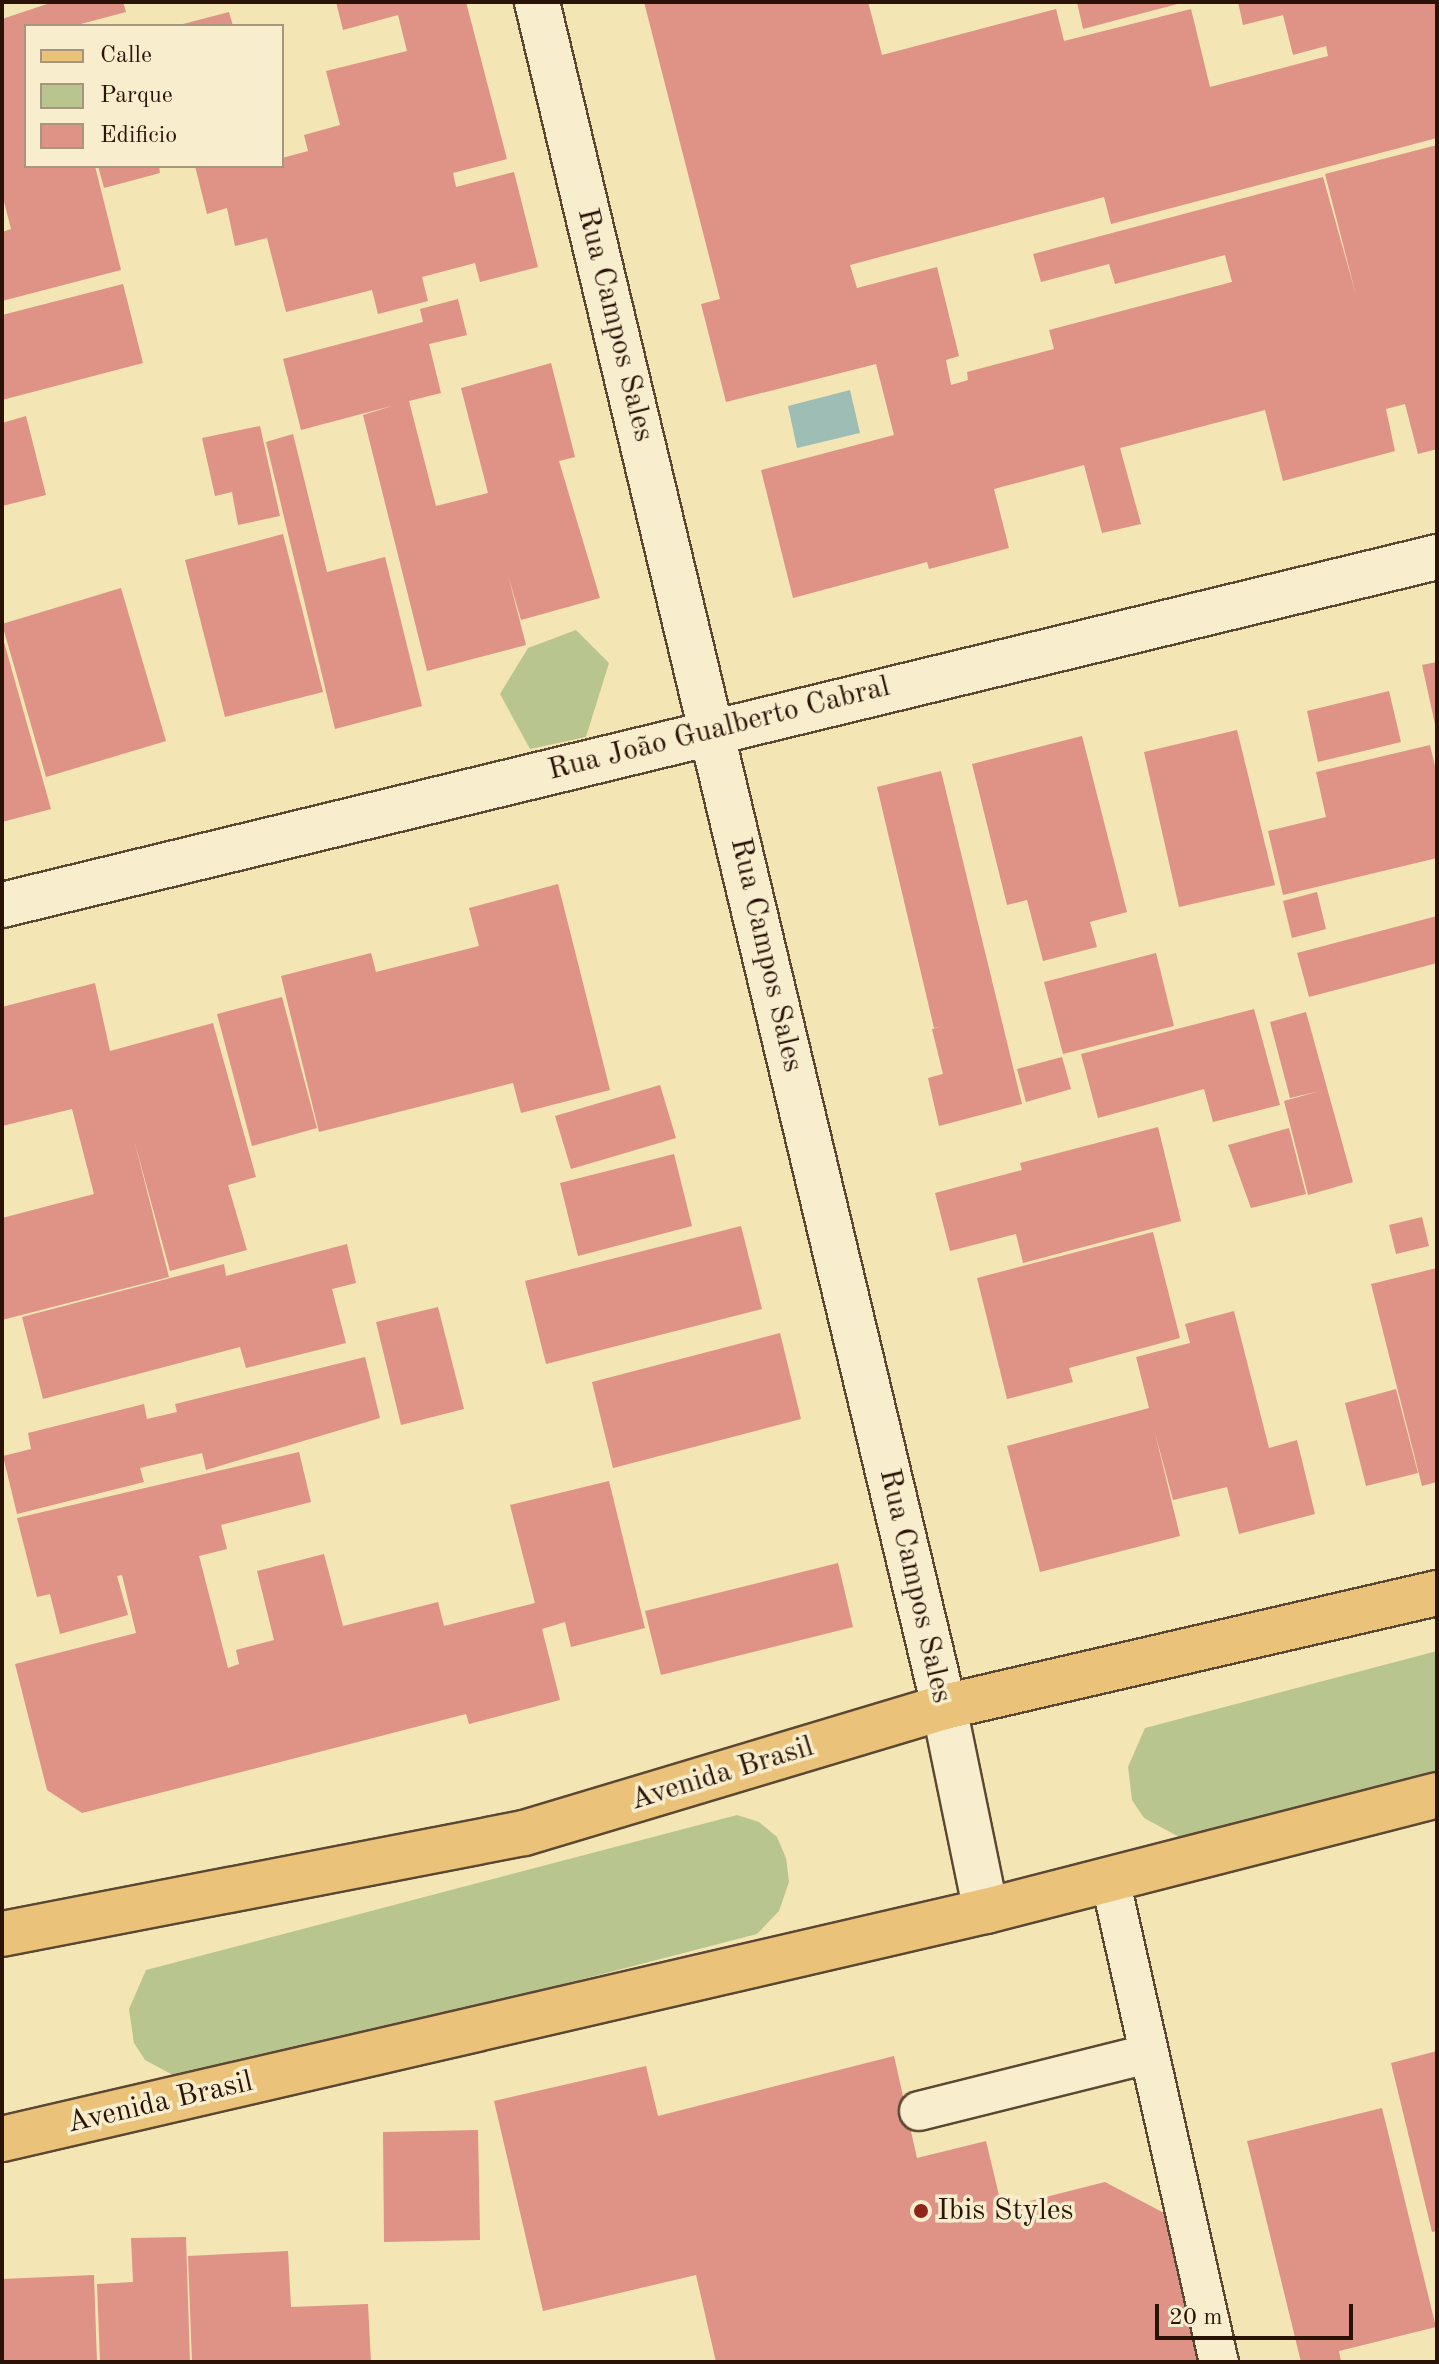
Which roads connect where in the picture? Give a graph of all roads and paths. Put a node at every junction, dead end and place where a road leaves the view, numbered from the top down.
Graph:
1 (537, 2) edge
2 (1437, 557) edge
3 (713, 730) junction
4 (2, 905) edge
5 (1437, 1593) edge
6 (944, 1707) junction
7 (1437, 1795) edge
8 (1110, 1879) junction
9 (986, 1911) junction
10 (2, 1934) edge
11 (1147, 2054) junction
12 (919, 2111) dead end
13 (2, 2139) edge
14 (1219, 2362) edge

1 - 3 street, Rua Campos Sales
2 - 3 street, Rua João Gualberto Cabral
3 - 4 street, Rua João Gualberto Cabral
3 - 6 street, Rua Campos Sales
5 - 6 main road, Avenida Brasil
6 - 9 street, Rua Campos Sales
6 - 10 main road, Avenida Brasil
7 - 8 main road, Avenida Brasil
8 - 9 main road, Avenida Brasil
8 - 11 lane
9 - 13 main road, Avenida Brasil
11 - 12 lane
11 - 14 lane

